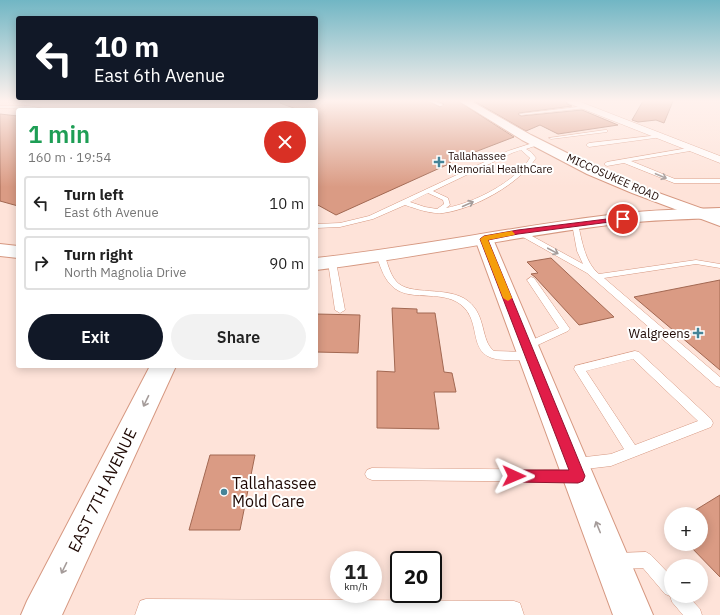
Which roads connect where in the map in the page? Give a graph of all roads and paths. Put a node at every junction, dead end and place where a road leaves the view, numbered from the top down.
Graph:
1 (522, 130) edge
2 (527, 130) edge
3 (644, 130) edge
4 (605, 131) dead end
5 (660, 136) junction
6 (545, 141) junction
7 (589, 145) dead end
8 (521, 148) junction
9 (694, 150) junction
10 (720, 160) edge
11 (625, 161) junction
12 (607, 164) junction
13 (720, 181) edge
14 (428, 191) junction
15 (404, 202) junction
16 (435, 211) junction
17 (720, 212) edge
18 (701, 213) junction
19 (720, 221) edge
20 (576, 224) junction
21 (318, 226) edge
22 (518, 232) junction
23 (484, 239) junction
24 (0, 250) edge
25 (16, 252) edge
26 (380, 255) junction
27 (324, 263) edge
28 (720, 266) edge
29 (594, 274) junction
30 (530, 280) dead end
31 (340, 310) dead end
32 (529, 351) junction
33 (162, 368) edge
34 (720, 383) edge
35 (632, 452) junction
36 (576, 470) junction
37 (372, 474) dead end
38 (612, 561) junction
39 (664, 580) edge
40 (684, 603) edge
41 (41, 615) edge
42 (143, 615) edge
43 (516, 615) edge
44 (633, 615) edge
45 (694, 615) edge

1 - 6 street, MICCOSUKEE ROAD
2 - 6 street, MICCOSUKEE ROAD
3 - 5 street
4 - 6 lane
5 - 7 lane
5 - 9 street
6 - 8 lane
6 - 12 street, MICCOSUKEE ROAD
6 - 18 street, MICCOSUKEE ROAD
8 - 14 lane
16 -> 8 lane
9 - 10 street
9 - 11 lane
11 - 12 lane
11 -> 13 lane
12 - 18 street, MICCOSUKEE ROAD
14 - 15 lane
14 - 16 lane
15 - 16 lane
15 - 21 lane
17 - 18 street
18 - 19 street, MICCOSUKEE ROAD
18 - 20 street
20 - 22 street
20 - 29 lane
22 - 23 street
22 -> 29 lane
23 - 26 street
23 - 32 street
24 - 25 street
26 - 27 street
26 - 32 lane
27 - 31 lane
28 - 29 lane
29 - 34 lane
30 - 32 lane
32 - 36 street
33 -> 41 street, EAST 7TH AVENUE
35 - 35 lane
35 - 36 lane
36 - 37 lane
38 -> 36 street
38 - 39 lane
38 - 44 street
40 - 45 lane
42 - 43 lane

